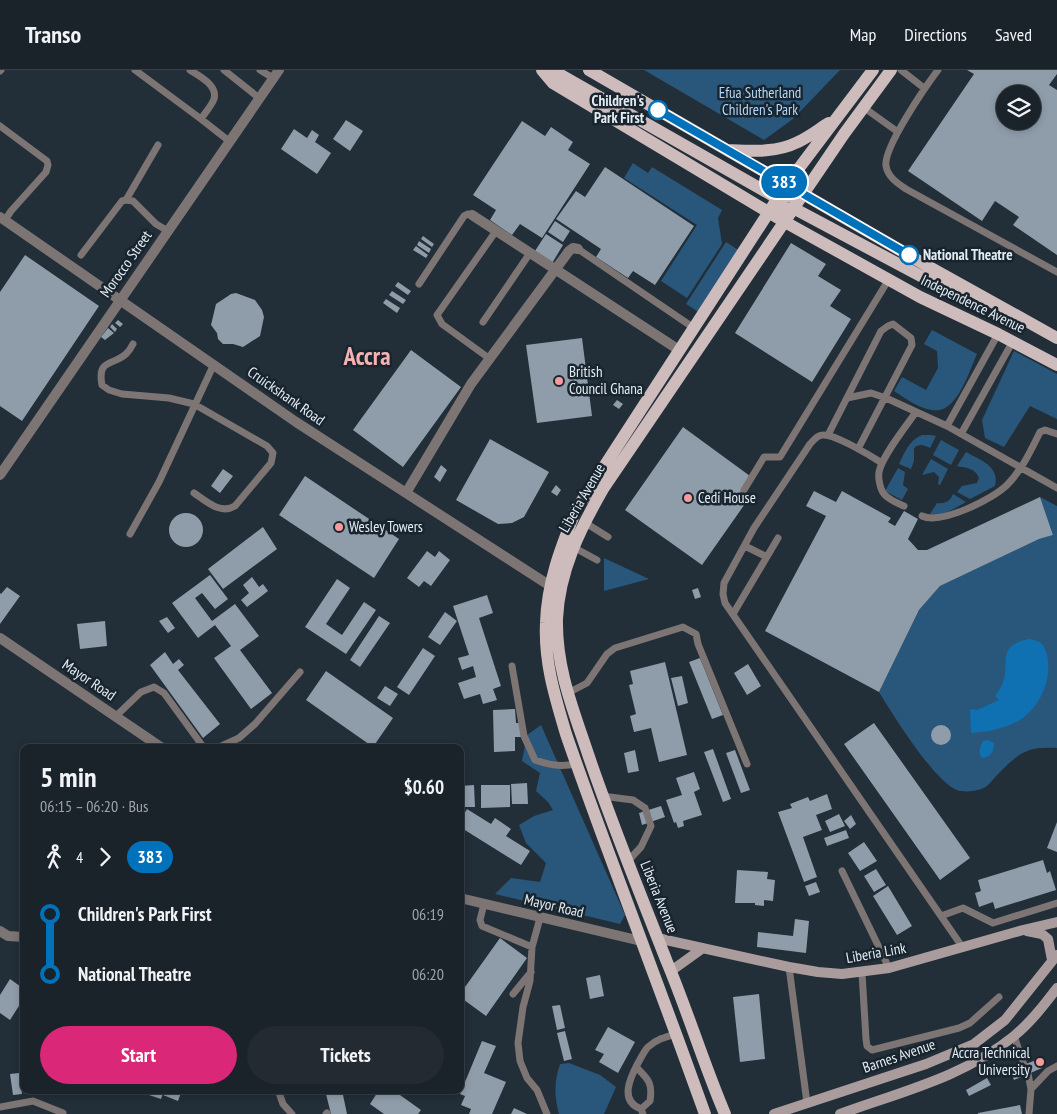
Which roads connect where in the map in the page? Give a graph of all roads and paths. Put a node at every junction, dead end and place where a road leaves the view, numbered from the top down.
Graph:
1 (135, 70) edge
2 (190, 70) edge
3 (224, 70) edge
4 (260, 70) edge
5 (542, 70) edge
6 (552, 70) edge
7 (589, 70) edge
8 (873, 70) edge
9 (891, 70) edge
10 (901, 70) edge
11 (938, 70) edge
12 (276, 74) edge
13 (924, 88) junction
14 (259, 98) junction
15 (863, 107) junction
16 (837, 118) junction
17 (201, 119) junction
18 (0, 126) edge
19 (898, 132) junction
20 (229, 141) junction
21 (158, 145) dead end
22 (726, 150) junction
23 (799, 167) junction
24 (814, 179) junction
25 (786, 184) junction
26 (804, 193) junction
27 (777, 198) junction
28 (126, 200) junction
29 (795, 209) junction
30 (768, 211) junction
31 (472, 215) joint
32 (2, 219) edge
33 (785, 222) junction
34 (760, 224) junction
35 (496, 230) junction
36 (168, 231) junction
37 (775, 237) junction
38 (578, 250) joint
39 (530, 253) junction
40 (81, 255) dead end
41 (555, 269) junction
42 (1057, 272) edge
43 (889, 279) junction
44 (418, 284) dead end
45 (970, 290) junction
46 (120, 299) junction
47 (483, 322) dead end
48 (694, 328) junction
49 (998, 334) junction
50 (1057, 338) edge
51 (1012, 341) junction
52 (133, 344) dead end
53 (679, 350) junction
54 (490, 359) junction
55 (214, 364) junction
56 (1057, 365) edge
57 (847, 398) junction
58 (886, 398) junction
59 (194, 404) junction
60 (916, 412) junction
61 (947, 426) junction
62 (961, 434) junction
63 (1057, 434) edge
64 (828, 435) junction
65 (858, 449) junction
66 (882, 463) junction
67 (1021, 468) junction
68 (0, 475) edge
69 (1057, 488) edge
70 (744, 490) dead end
71 (194, 493) dead end
72 (406, 493) junction
73 (904, 506) dead end
74 (922, 516) dead end
75 (584, 522) junction
76 (130, 534) dead end
77 (608, 537) dead end
78 (778, 538) dead end
79 (745, 546) junction
80 (573, 547) junction
81 (767, 557) junction
82 (597, 560) dead end
83 (555, 590) junction
84 (733, 614) junction
85 (0, 638) edge
86 (512, 666) dead end
87 (300, 672) dead end
88 (568, 694) junction
89 (116, 716) junction
90 (156, 744) edge
91 (201, 744) edge
92 (226, 744) edge
93 (576, 764) junction
94 (747, 764) dead end
95 (602, 796) junction
96 (627, 862) junction
97 (842, 871) dead end
98 (464, 899) edge
99 (1057, 903) edge
100 (484, 904) junction
101 (941, 916) junction
102 (540, 918) junction
103 (1057, 922) edge
104 (1023, 930) junction
105 (0, 931) edge
106 (20, 937) edge
107 (658, 938) junction
108 (642, 941) junction
109 (532, 946) junction
110 (703, 948) junction
111 (962, 948) junction
112 (1055, 957) edge
113 (789, 967) junction
114 (889, 968) junction
115 (532, 971) junction
116 (671, 971) junction
117 (862, 973) junction
118 (1057, 988) edge
119 (513, 994) dead end
120 (999, 996) dead end
121 (676, 1034) junction
122 (1014, 1036) junction
123 (1024, 1065) dead end
124 (1057, 1066) edge
125 (636, 1067) junction
126 (1028, 1074) dead end
127 (1031, 1089) junction
128 (279, 1094) edge
129 (807, 1103) junction
130 (0, 1107) edge
131 (642, 1111) edge
132 (63, 1113) edge
133 (292, 1114) edge
134 (547, 1114) edge
135 (705, 1114) edge
136 (725, 1114) edge
137 (774, 1114) edge
138 (843, 1114) edge
139 (1029, 1114) edge

1 - 17 lane
2 - 17 lane
3 - 14 lane
4 - 12 lane
5 - 30 main road, Independence Avenue
6 - 27 main road
7 - 22 main road, Independence Avenue
8 - 16 main road, Liberia Avenue
9 - 15 main road, Liberia Avenue
10 - 13 lane
11 - 13 lane
12 - 14 street, Morocco Street
13 - 19 lane
14 - 20 street, Morocco Street
15 - 19 lane
15 - 24 main road, Liberia Avenue
16 - 22 main road
16 - 23 main road, Liberia Avenue
17 - 20 lane
18 - 32 lane
19 - 42 lane
20 - 36 street, Morocco Street
21 - 28 lane
22 - 25 main road, Independence Avenue
23 - 24 main road
23 - 25 main road, Liberia Avenue
24 - 26 main road, Liberia Avenue
25 - 26 main road, Independence Avenue
25 - 27 main road, Liberia Avenue
26 - 27 main road
26 - 29 main road, Liberia Avenue
26 - 45 main road, Independence Avenue
27 - 30 main road, Liberia Avenue
28 - 36 lane
28 - 40 lane
29 - 30 main road
29 - 33 main road, Liberia Avenue
29 - 45 main road
30 - 33 main road, Independence Avenue
30 - 34 main road, Liberia Avenue
31 - 35 street
31 - 44 lane
32 - 46 street, Cruickshank Road
33 - 37 main road, Liberia Avenue
33 - 43 main road, Independence Avenue
34 - 37 main road
34 - 48 main road, Liberia Avenue
35 - 39 street
35 - 54 lane
36 - 46 street, Morocco Street
37 - 75 main road, Liberia Avenue
38 - 41 street
38 - 48 lane
39 - 41 street
39 - 47 lane
41 - 53 street
41 - 54 street
43 - 49 main road, Independence Avenue
43 - 70 lane
45 - 50 main road, Independence Avenue
46 - 55 street, Cruickshank Road
46 - 68 street, Morocco Street
48 - 53 main road, Liberia Avenue
49 - 51 main road, Independence Avenue
49 - 61 lane
51 - 56 main road, Independence Avenue
51 - 62 lane
52 - 59 lane
53 - 83 main road, Liberia Avenue
54 - 72 street
55 - 59 lane
55 - 72 street, Cruickshank Road
57 - 58 lane
57 - 58 lane
57 - 64 lane
58 - 60 lane
58 - 65 lane
59 - 71 lane
59 - 76 lane
60 - 61 lane
60 - 66 lane
61 - 62 lane
62 - 67 lane
63 - 67 lane
64 - 65 lane
64 - 79 lane
65 - 66 lane
66 - 73 lane
67 - 69 lane
67 - 74 lane
72 - 83 street, Cruickshank Road
75 - 77 lane
75 - 80 main road, Liberia Avenue
78 - 81 lane
79 - 81 lane
79 - 84 lane
80 - 82 lane
80 - 83 main road, Liberia Avenue
81 - 84 lane
83 - 88 main road, Liberia Avenue
83 - 93 main road, Liberia Avenue
84 - 101 lane
85 - 89 street, Mayor Road
86 - 93 lane
87 - 92 lane
88 - 94 lane
88 - 95 main road, Liberia Avenue
89 - 90 street, Mayor Road
89 - 91 lane
93 - 108 main road, Liberia Avenue
95 - 96 main road, Liberia Avenue
95 - 96 lane
96 - 107 main road, Liberia Avenue
97 - 114 lane
98 - 100 street, Mayor Road
99 - 101 lane
100 - 102 street, Mayor Road
100 - 109 lane
101 - 111 lane
102 - 108 street, Mayor Road
102 - 109 lane
103 - 104 main road, Liberia Link
104 - 111 main road, Liberia Link
104 - 112 main road
105 - 106 street
107 - 110 main road, Liberia Link
107 - 116 main road, Liberia Avenue
108 - 121 main road, Liberia Avenue
109 - 115 lane
110 - 113 main road, Liberia Link
110 - 116 main road
111 - 114 main road, Liberia Link
112 - 129 main road, Barnes Avenue
113 - 117 main road, Liberia Link
113 - 129 lane
114 - 117 main road, Liberia Link
115 - 119 lane
115 - 134 lane
116 - 136 main road, Liberia Avenue
117 - 120 lane
118 - 122 main road
121 - 125 lane
121 - 135 main road, Liberia Avenue
122 - 123 lane
122 - 138 main road
124 - 127 lane
125 - 131 lane
125 - 131 lane
126 - 127 lane
127 - 139 lane
128 - 133 lane
129 - 137 main road, Barnes Avenue
130 - 132 lane

